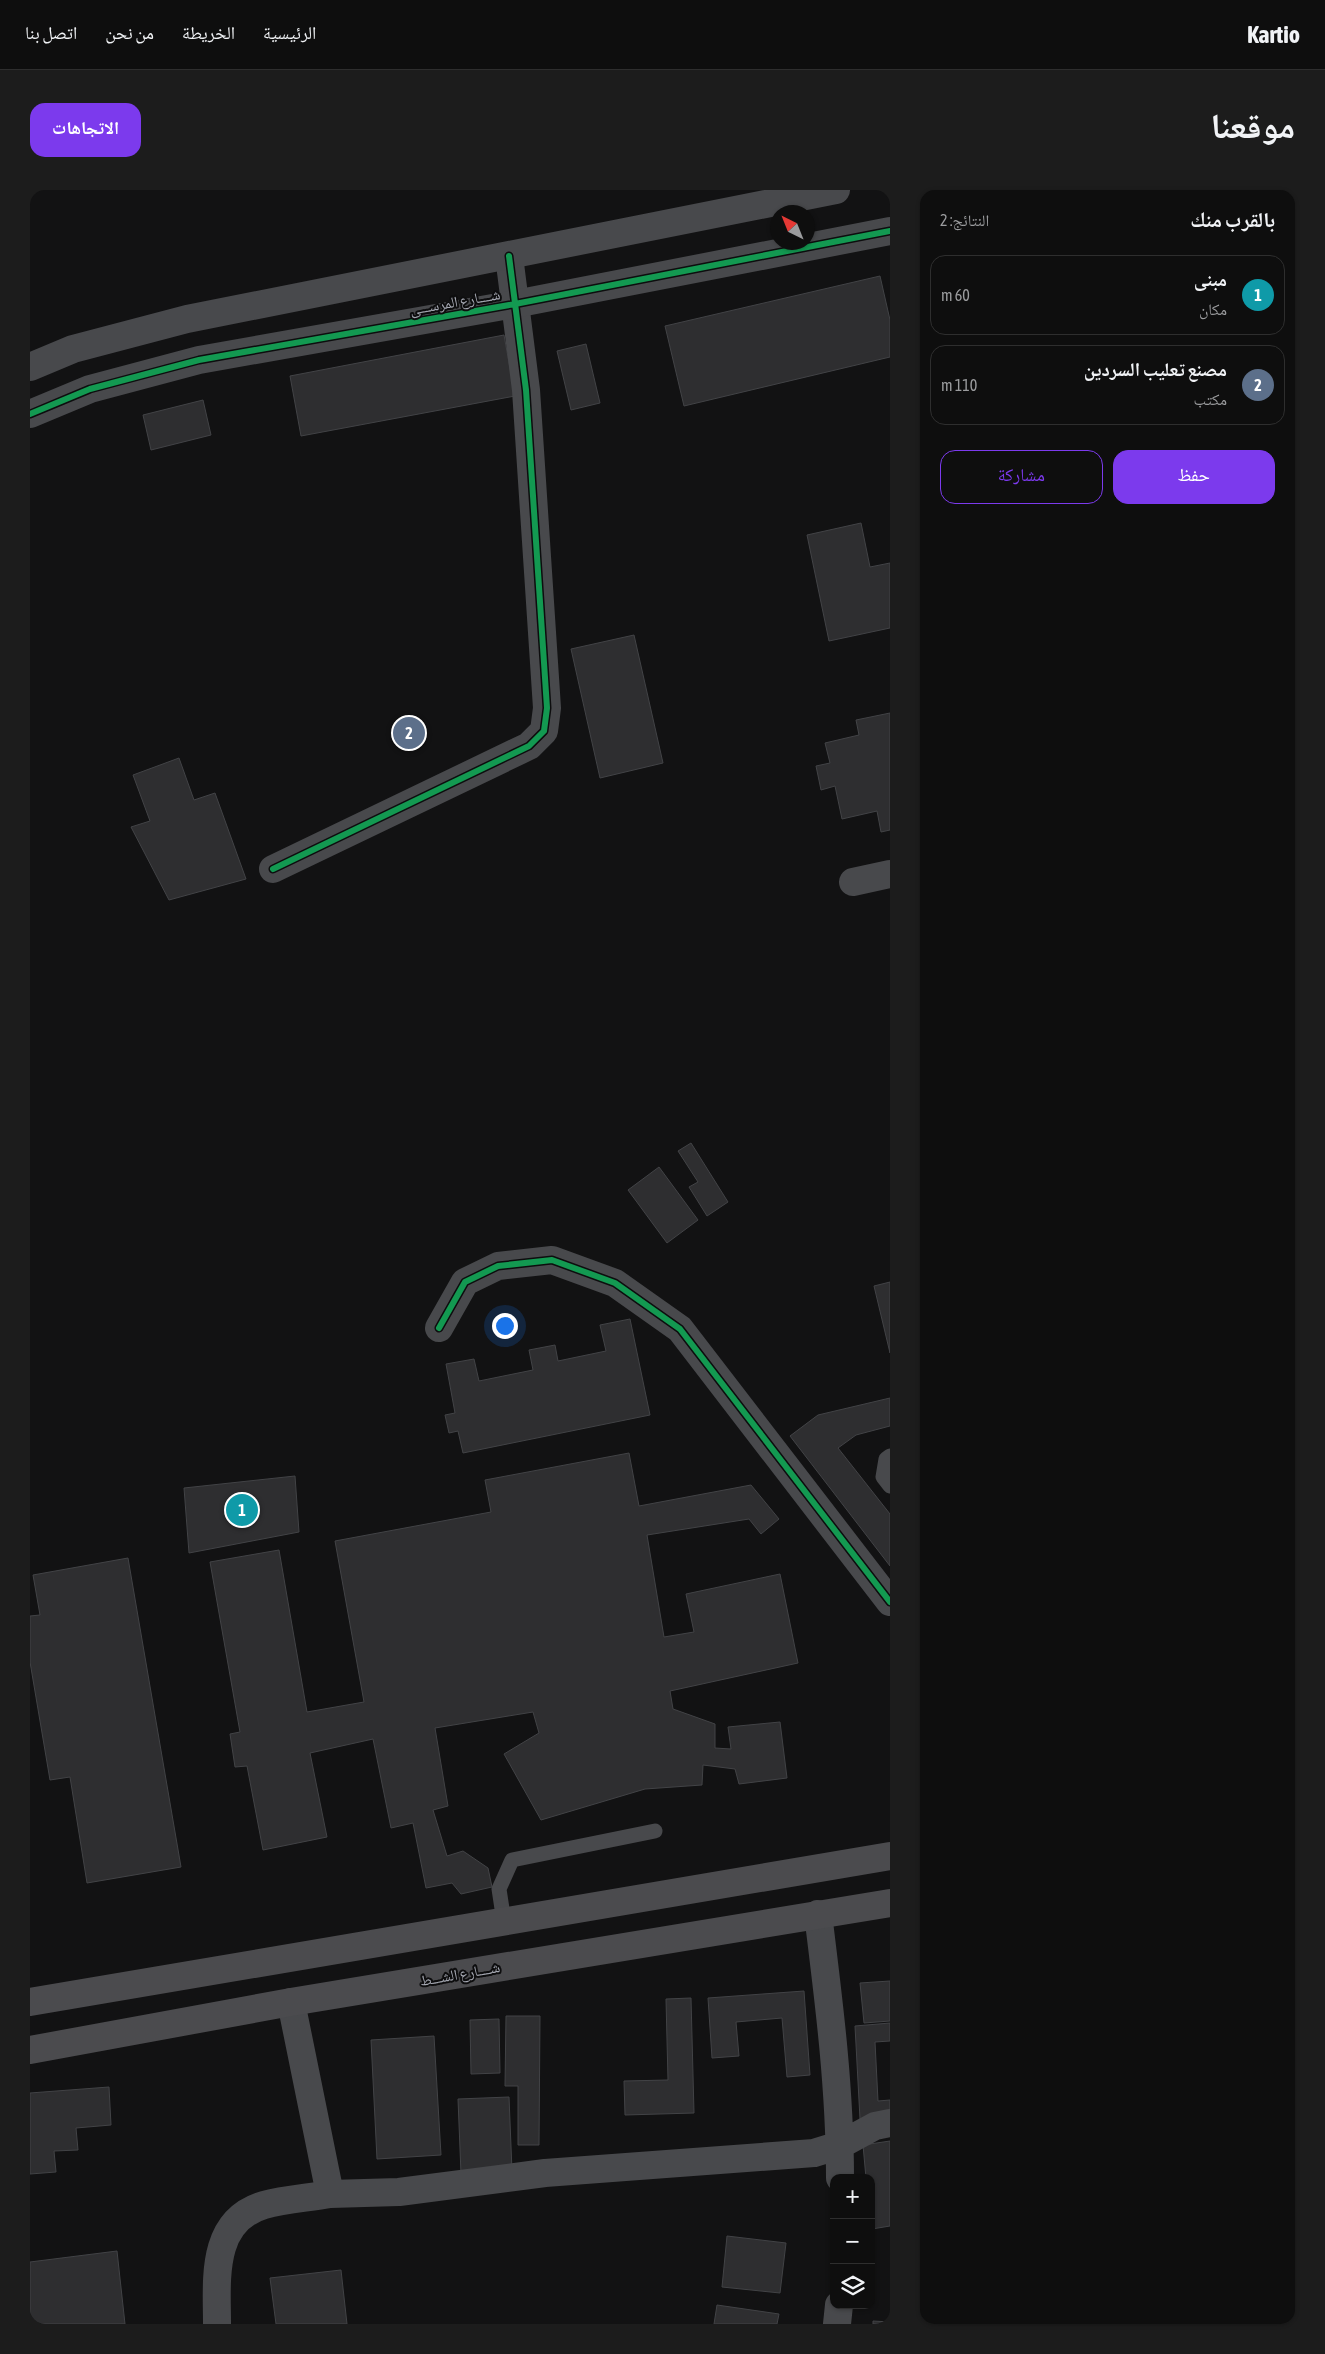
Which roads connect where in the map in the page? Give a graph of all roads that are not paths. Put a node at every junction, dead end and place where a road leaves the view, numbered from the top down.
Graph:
1 (836, 190) edge
2 (890, 231) edge
3 (509, 256) junction
4 (515, 304) junction
5 (30, 367) edge
6 (30, 414) edge
7 (273, 869) dead end
8 (890, 874) edge
9 (853, 882) dead end
10 (439, 1328) dead end
11 (890, 1456) edge
12 (890, 1486) edge
13 (890, 1602) edge
14 (655, 1831) dead end
15 (890, 1856) edge
16 (890, 1903) edge
17 (818, 1914) junction
18 (504, 1922) junction
19 (30, 2002) edge
20 (291, 2002) junction
21 (30, 2050) edge
22 (890, 2123) edge
23 (840, 2145) junction
24 (840, 2174) edge
25 (330, 2194) junction
26 (839, 2309) edge
27 (218, 2324) edge
28 (837, 2324) edge

1 - 3 street
2 - 4 street, شــــارع المرســـى
3 - 4 street
3 - 5 street
4 - 6 street, شــــارع المرســـى
4 - 7 street
8 - 9 street
10 - 13 street
11 - 12 lane
14 - 18 lane
15 - 18 main road
16 - 17 main road, شــــارع الشـــط
17 - 20 main road, شــــارع الشـــط
17 - 23 street
18 - 19 main road
20 - 21 main road, شــــارع الشـــط
20 - 25 street
22 - 23 street
23 - 24 street
23 - 25 street
25 - 27 street
26 - 28 street

